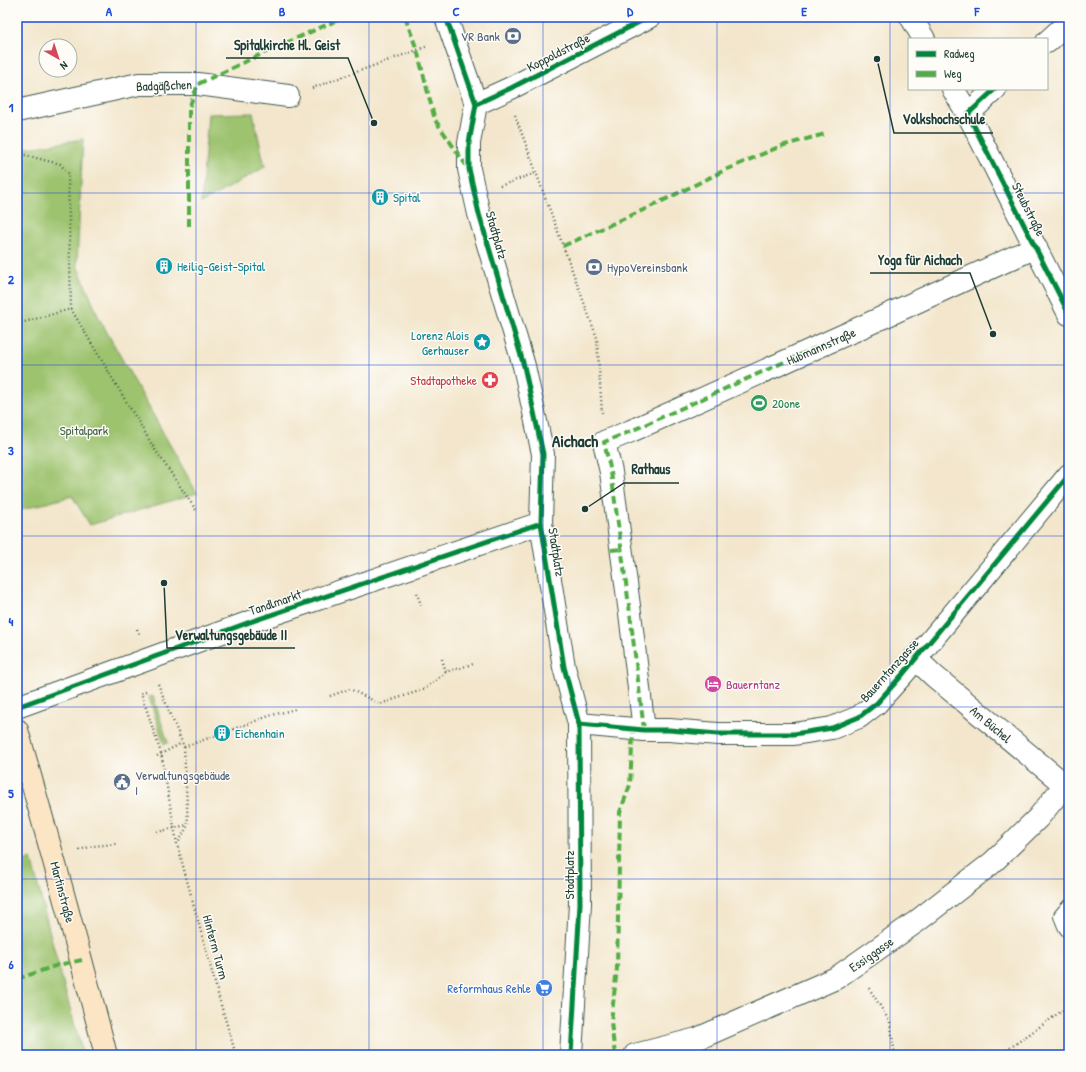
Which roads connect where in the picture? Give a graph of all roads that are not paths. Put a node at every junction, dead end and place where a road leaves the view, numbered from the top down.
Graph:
1 (446, 17) edge
2 (649, 17) edge
3 (911, 17) edge
4 (1069, 22) edge
5 (923, 38) edge
6 (1048, 41) edge
7 (954, 90) edge
8 (994, 90) edge
9 (288, 96) road end
10 (476, 104) junction
11 (17, 111) edge
12 (968, 114) junction
13 (1036, 247) junction
14 (1069, 314) edge
15 (1069, 475) edge
16 (541, 523) junction
17 (915, 658) junction
18 (17, 707) edge
19 (579, 724) junction
20 (17, 730) edge
21 (644, 730) junction
22 (1067, 786) edge
23 (1069, 908) edge
24 (1069, 930) edge
25 (106, 1055) edge
26 (570, 1055) edge
27 (635, 1055) edge

1 - 10 street
2 - 10 street, Koppoldstraße
3 - 5 street
4 - 6 street
7 - 12 street, Steubstraße
8 - 12 street
9 - 11 street, Badgäßchen
10 - 16 street, Stadtplatz
12 - 13 street, Steubstraße
13 - 14 street, Steubstraße
13 - 21 street, Hubmannstraße
15 - 17 street, Bauerntanzgasse
16 - 18 street, Tandlmarkt
16 - 19 street, Stadtplatz
17 - 21 street, Bauerntanzgasse
17 - 22 street, Am Büchel
19 - 21 street, Bauerntanzgasse
19 - 26 street, Stadtplatz
20 - 25 main road, Martinstraße
22 - 27 street, Essiggasse
23 - 24 lane

